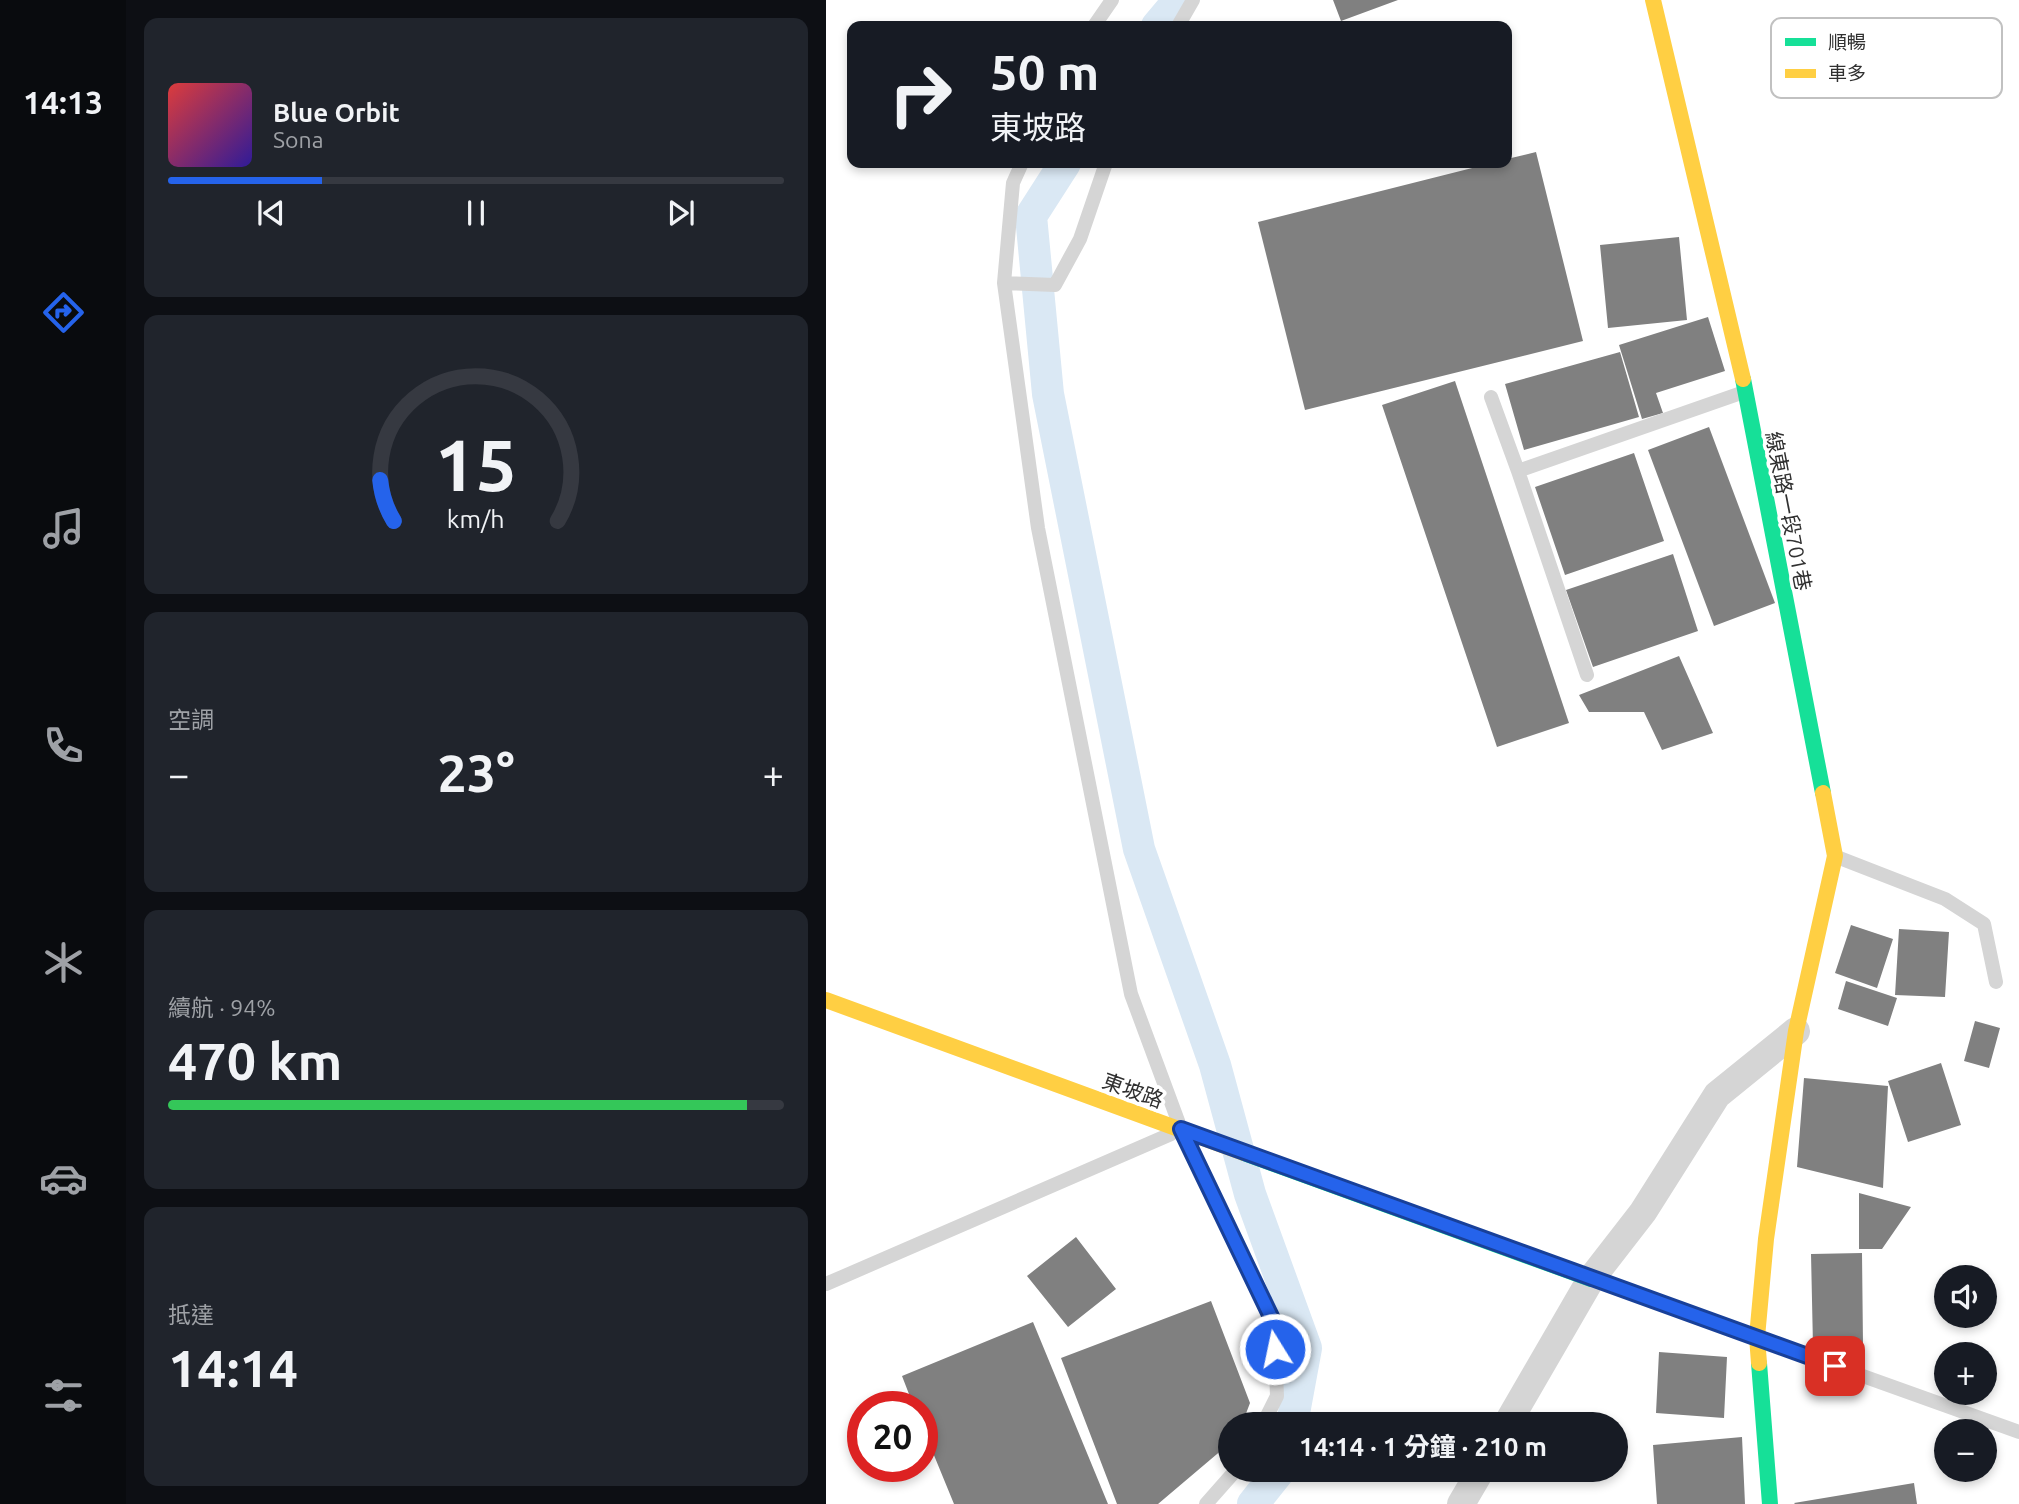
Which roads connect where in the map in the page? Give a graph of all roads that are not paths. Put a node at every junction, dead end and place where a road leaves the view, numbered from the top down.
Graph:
1 (1112, 0) edge
2 (1193, 0) edge
3 (1653, 0) edge
4 (1097, 21) edge
5 (1181, 21) edge
6 (1020, 168) edge
7 (1104, 168) edge
8 (1004, 283) junction
9 (1746, 391) junction
10 (1491, 397) dead end
11 (1518, 471) junction
12 (1587, 675) dead end
13 (1835, 856) junction
14 (1996, 982) dead end
15 (826, 1000) edge
16 (1796, 1031) junction
17 (1181, 1129) junction
18 (1591, 1279) junction
19 (826, 1283) edge
20 (1757, 1337) junction
21 (1269, 1412) edge
22 (1514, 1412) edge
23 (2019, 1432) edge
24 (1225, 1482) edge
25 (1474, 1482) edge
26 (1206, 1504) edge
27 (1461, 1504) edge
28 (1770, 1504) edge

1 - 4 lane
2 - 5 lane
3 - 9 street, 線東路一段701巷
6 - 8 lane
7 - 8 lane
8 - 17 lane
9 - 11 lane
9 - 13 street, 線東路一段701巷
10 - 11 lane
11 - 12 lane
13 - 14 lane
13 - 16 street, 線東路一段701巷
15 - 17 street, 東坡路
16 - 18 street
16 - 20 street, 線東路一段701巷
17 - 18 street, 東坡路
17 - 19 lane
17 - 21 lane
18 - 20 lane, 東坡路
18 - 22 street
20 - 23 lane, 東坡路
20 - 28 street, 線東路一段701巷
24 - 26 lane
25 - 27 street

